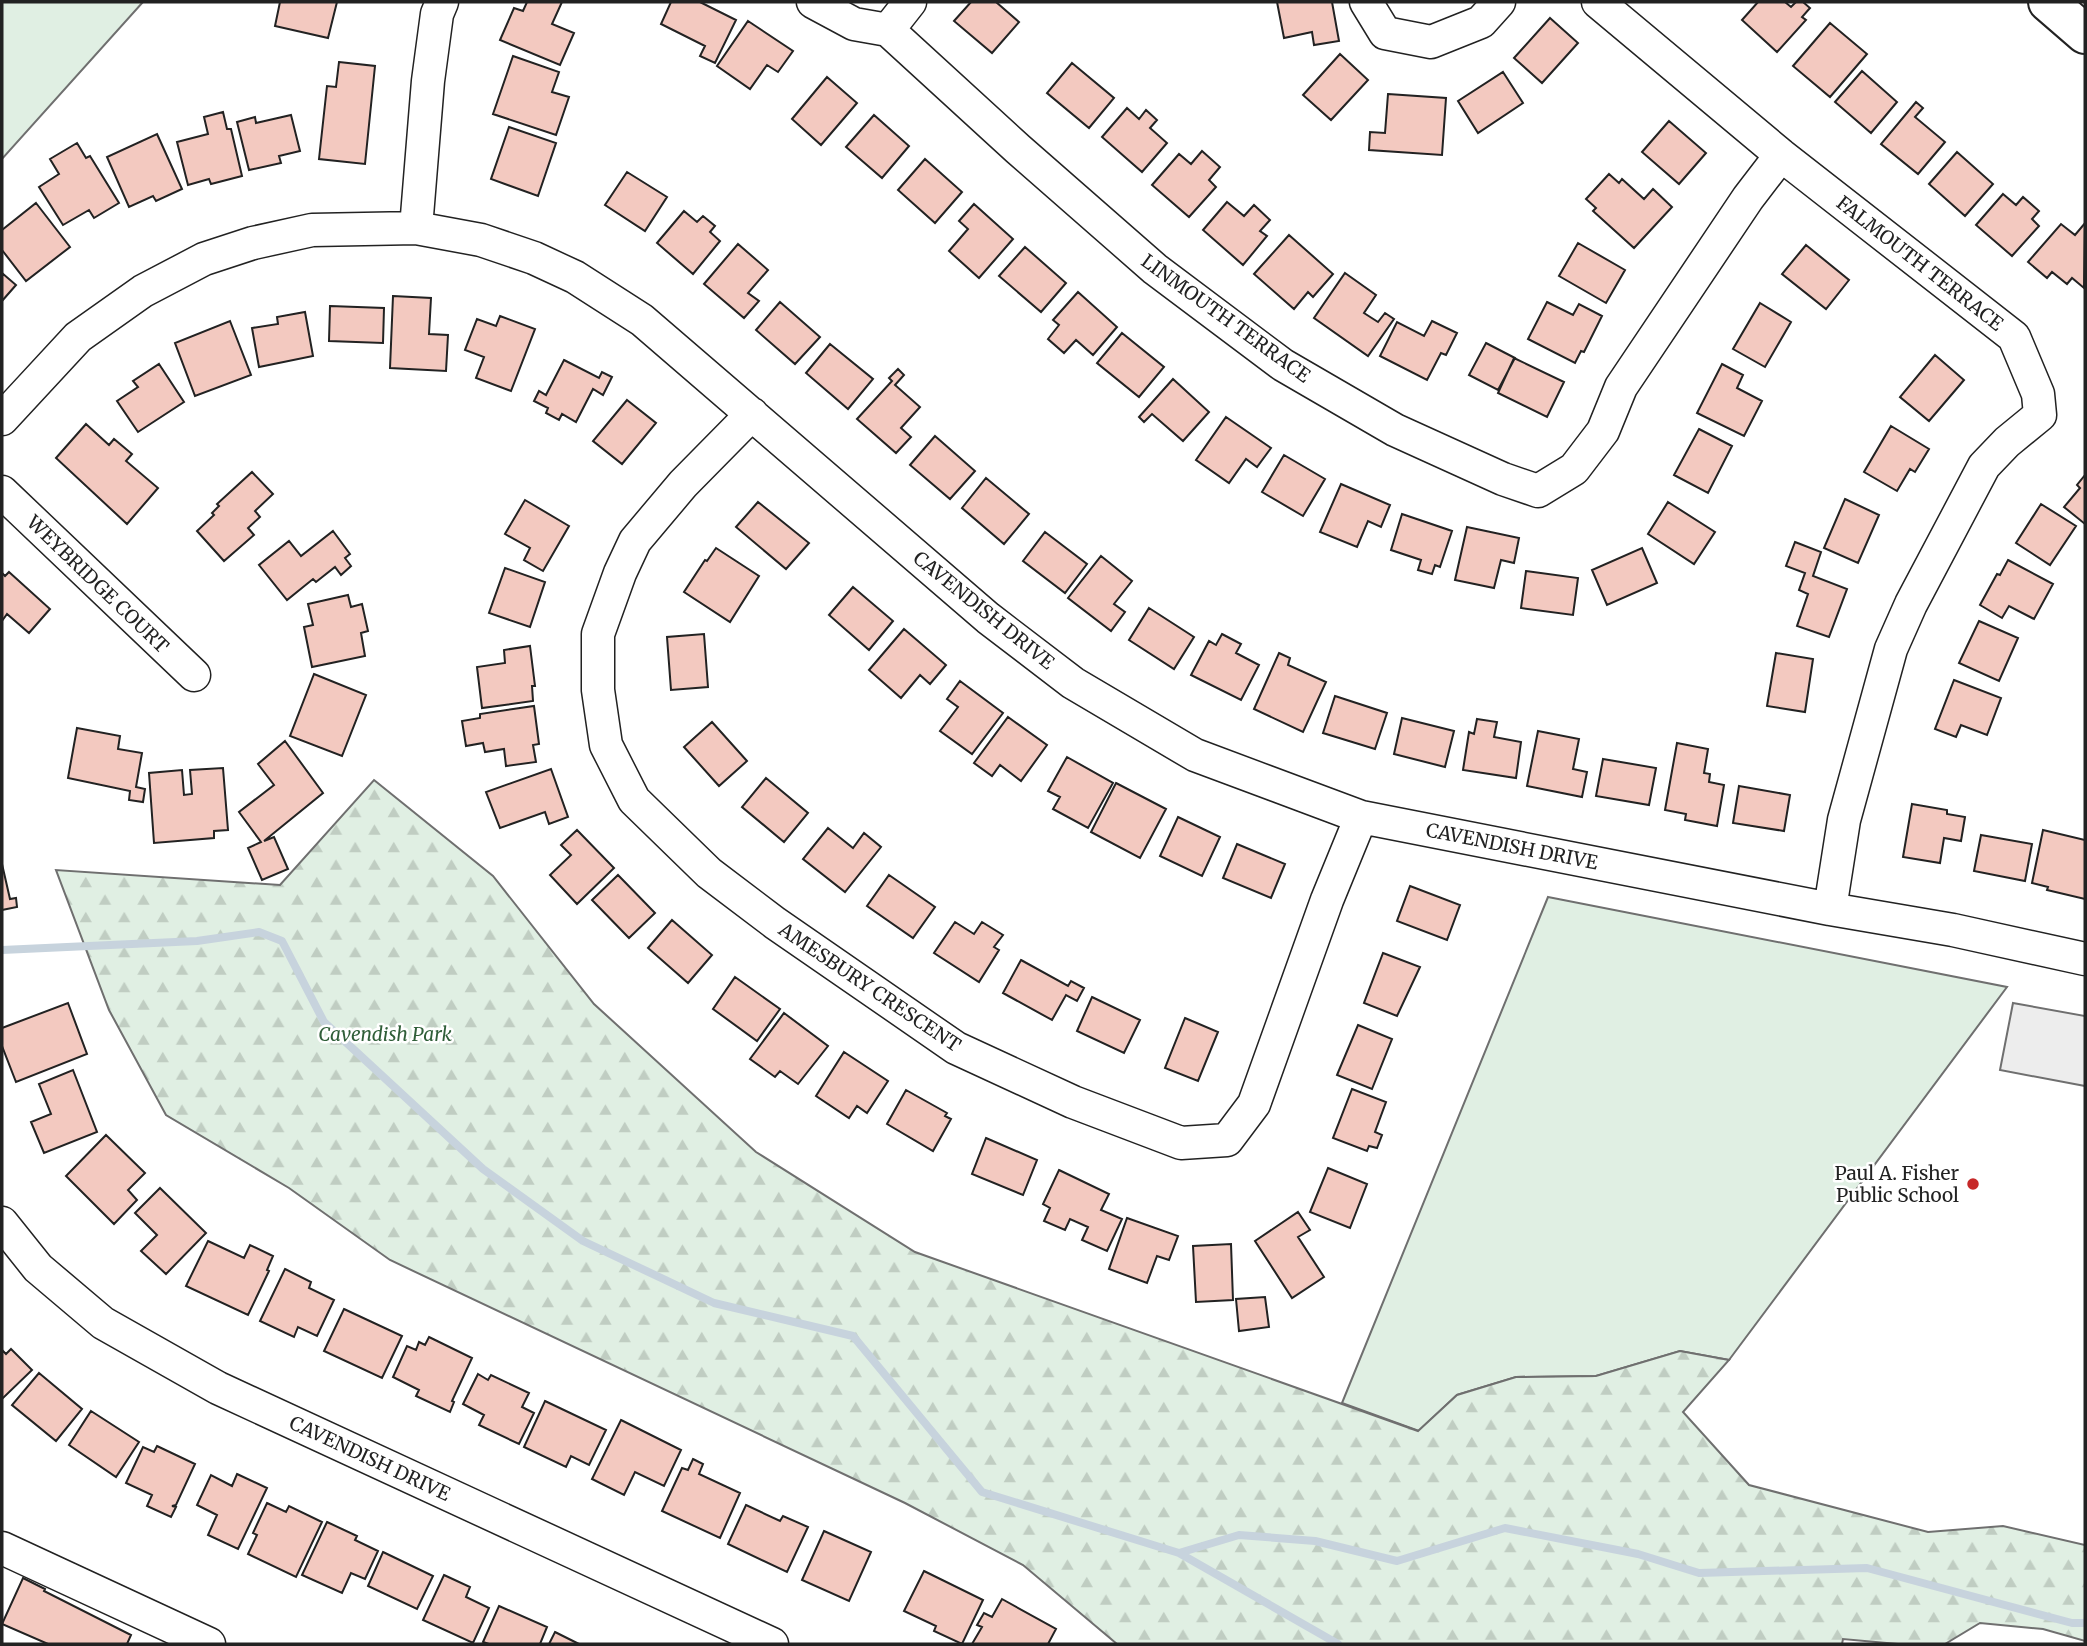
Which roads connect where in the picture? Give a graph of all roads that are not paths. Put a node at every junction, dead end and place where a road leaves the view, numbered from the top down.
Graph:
1 (442, 2) edge
2 (813, 2) edge
3 (910, 2) edge
4 (1366, 2) edge
5 (1500, 2) edge
6 (1598, 2) edge
7 (2048, 2) edge
8 (888, 30) junction
9 (2085, 34) edge
10 (1782, 155) junction
11 (416, 228) junction
12 (752, 414) junction
13 (2, 419) edge
14 (2, 492) edge
15 (194, 675) dead end
16 (1361, 817) junction
17 (1830, 909) junction
18 (2085, 959) edge
19 (2, 1223) edge
20 (2, 1548) edge
21 (209, 1644) edge
22 (772, 1644) edge

1 - 11 street
2 - 8 street
3 - 8 street
4 - 5 street
6 - 10 street, FALMOUTH TERRACE
7 - 9 main road
8 - 10 street, LINMOUTH TERRACE
10 - 17 street, FALMOUTH TERRACE
11 - 12 street, CAVENDISH DRIVE
11 - 13 street, CAVENDISH DRIVE
12 - 16 street, CAVENDISH DRIVE
12 - 16 street, AMESBURY CRESCENT
14 - 15 street, WEYBRIDGE COURT
16 - 17 street, CAVENDISH DRIVE
17 - 18 street, CAVENDISH DRIVE
19 - 22 street, CAVENDISH DRIVE
20 - 21 street

